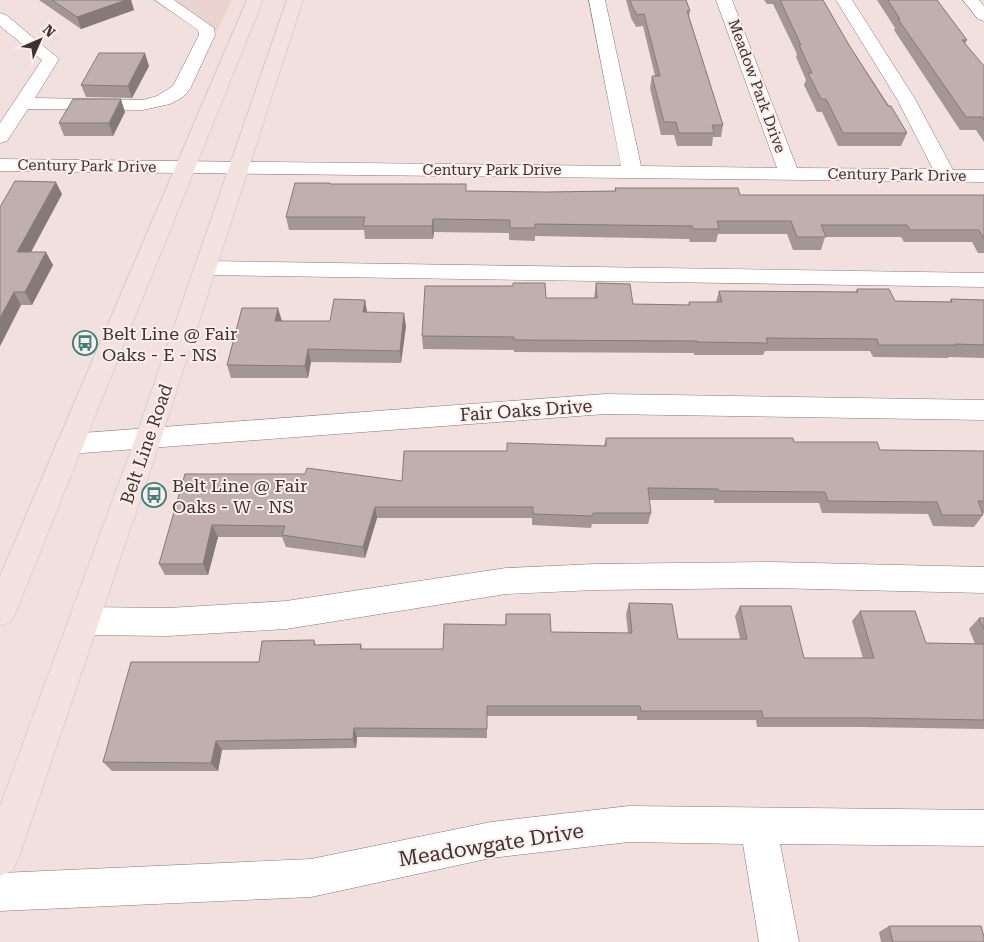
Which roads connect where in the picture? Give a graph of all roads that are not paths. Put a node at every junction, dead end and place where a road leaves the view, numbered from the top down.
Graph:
1 (163, 0) edge
2 (255, 0) edge
3 (295, 0) edge
4 (598, 0) edge
5 (724, 0) edge
6 (844, 0) edge
7 (971, 0) edge
8 (984, 16) edge
9 (0, 18) edge
10 (23, 103) junction
11 (0, 137) edge
12 (0, 165) edge
13 (188, 168) junction
14 (239, 168) junction
15 (632, 171) junction
16 (789, 173) junction
17 (946, 175) junction
18 (984, 176) edge
19 (205, 268) junction
20 (984, 280) edge
21 (984, 410) edge
22 (148, 439) junction
23 (70, 444) junction
24 (984, 580) edge
25 (0, 612) edge
26 (84, 621) junction
27 (758, 825) junction
28 (984, 828) edge
29 (0, 857) edge
30 (0, 892) edge
31 (779, 942) edge

1 - 10 street
2 - 13 main road
3 - 14 main road, Belt Line Road
4 - 15 street
5 - 16 street, Meadow Park Drive
6 - 17 street
7 - 8 street
9 - 10 street
10 - 11 street
12 - 13 street, Century Park Drive
13 - 14 street, Century Park Drive
13 - 23 main road
14 - 15 street, Century Park Drive
14 - 19 main road, Belt Line Road
15 - 16 street, Century Park Drive
16 - 17 street, Century Park Drive
17 - 18 street, Century Park Drive
19 - 20 street
19 - 22 main road, Belt Line Road
21 - 22 street, Fair Oaks Drive
22 - 23 street, Fair Oaks Drive
22 - 26 main road, Belt Line Road
23 - 25 main road
24 - 26 street
26 - 29 main road, Belt Line Road
27 - 28 street, Meadowgate Drive
27 - 30 street, Meadowgate Drive
27 - 31 street

